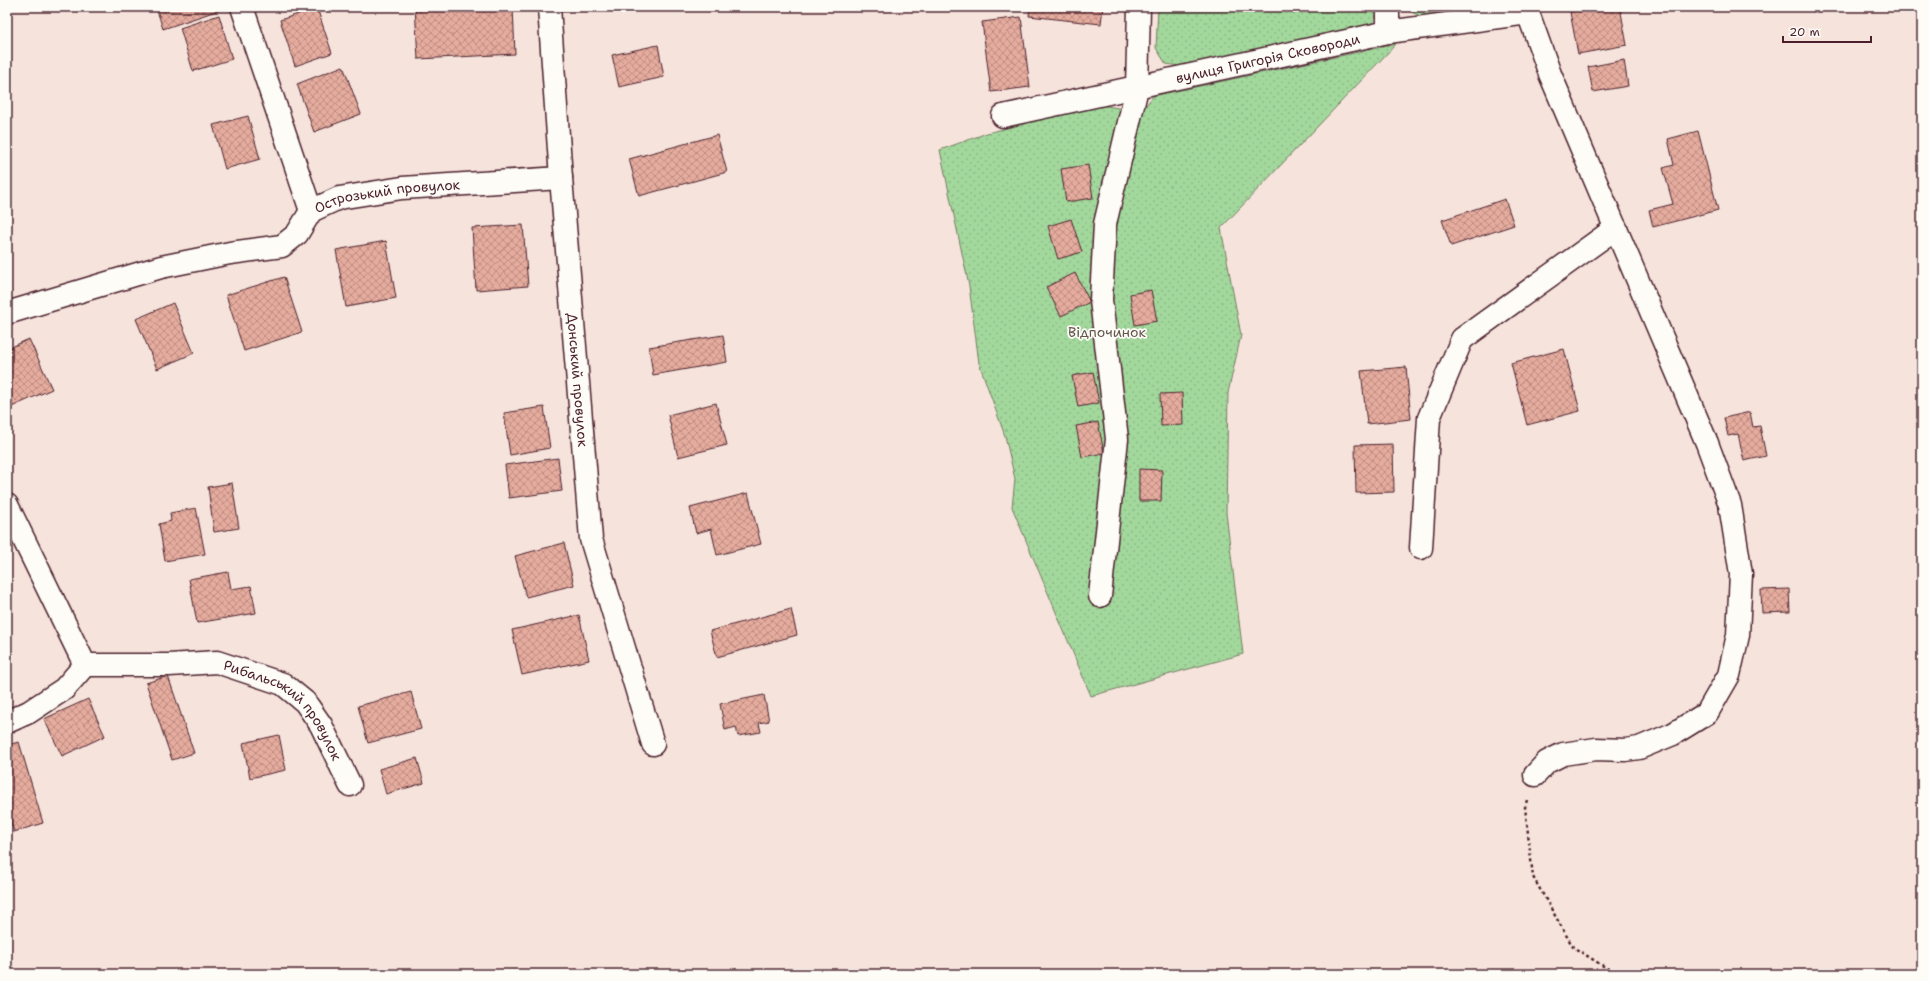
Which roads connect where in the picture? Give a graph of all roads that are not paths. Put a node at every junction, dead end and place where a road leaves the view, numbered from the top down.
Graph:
1 (242, 7) edge
2 (549, 7) edge
3 (1139, 7) edge
4 (1388, 7) edge
5 (1528, 10) edge
6 (1388, 32) junction
7 (1137, 88) junction
8 (1003, 116) dead end
9 (561, 178) junction
10 (311, 211) junction
11 (1616, 228) junction
12 (7, 313) edge
13 (7, 505) edge
14 (1421, 548) dead end
15 (1100, 596) dead end
16 (86, 665) junction
17 (7, 722) edge
18 (653, 744) dead end
19 (1535, 775) road end
20 (350, 785) dead end

1 - 10 street, Острозький провулок
2 - 9 street, Донський провулок
3 - 7 street
4 - 6 street
5 - 6 street, вулиця Григорія Сковороди
5 - 11 street
6 - 7 street, вулиця Григорія Сковороди
7 - 8 street, вулиця Григорія Сковороди
7 - 15 street
9 - 10 street, Острозький провулок
9 - 18 street, Донський провулок
10 - 12 street
11 - 14 street
11 - 19 street
13 - 16 street
16 - 17 street
16 - 20 street, Рибальський провулок

